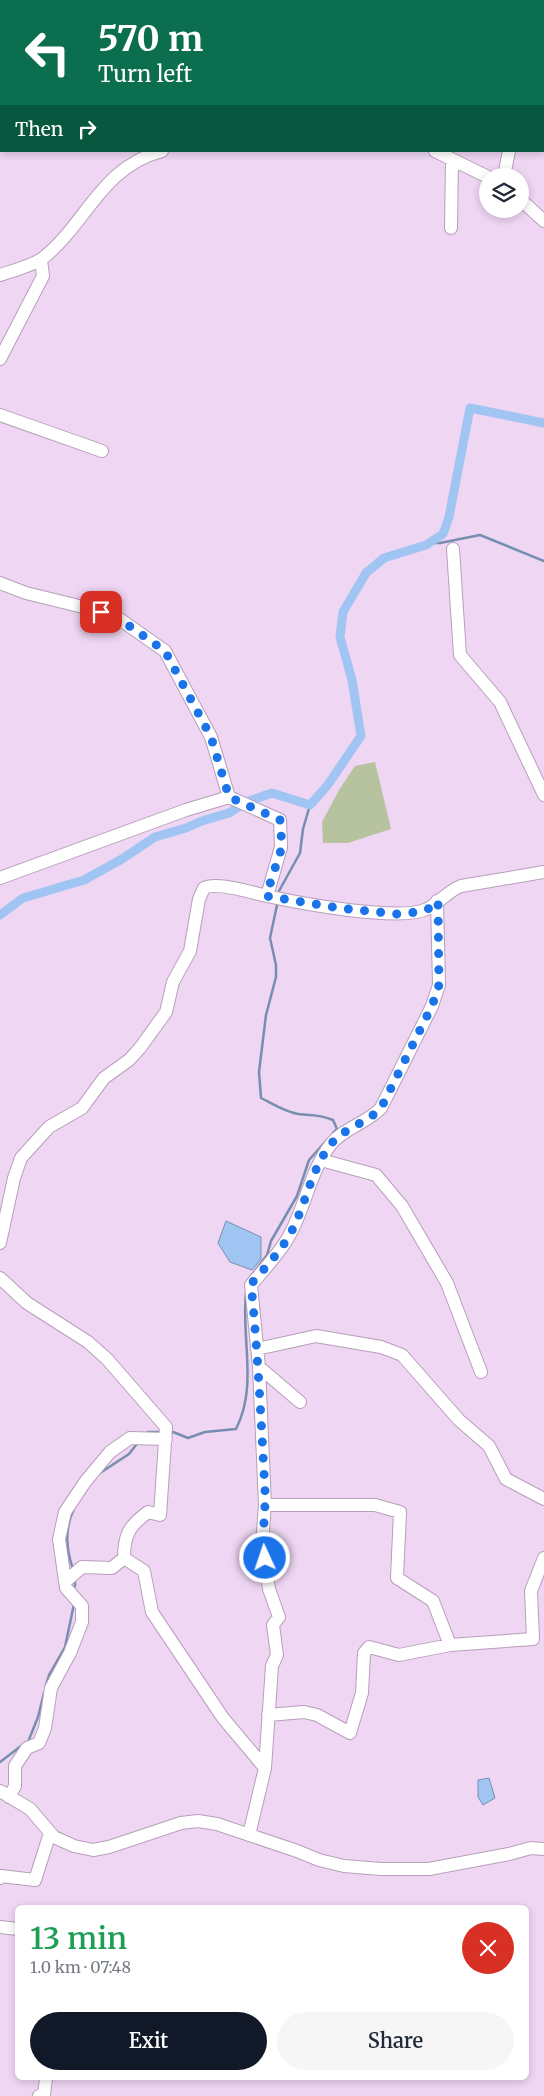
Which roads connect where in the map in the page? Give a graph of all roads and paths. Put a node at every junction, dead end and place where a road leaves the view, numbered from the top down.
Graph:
1 (152, 152) edge
2 (437, 152) edge
3 (509, 152) edge
4 (452, 160) junction
5 (506, 168) edge
6 (479, 173) edge
7 (529, 208) edge
8 (544, 221) edge
9 (451, 228) dead end
10 (41, 260) junction
11 (0, 275) edge
12 (0, 359) edge
13 (0, 415) edge
14 (102, 451) dead end
15 (453, 549) dead end
16 (0, 583) edge
17 (544, 795) edge
18 (229, 797) junction
19 (544, 872) edge
20 (0, 878) edge
21 (266, 896) junction
22 (438, 901) junction
23 (320, 1160) junction
24 (0, 1243) edge
25 (0, 1278) edge
26 (257, 1350) junction
27 (259, 1366) junction
28 (481, 1372) dead end
29 (300, 1402) dead end
30 (166, 1439) junction
31 (544, 1498) edge
32 (266, 1505) junction
33 (124, 1558) junction
34 (544, 1558) edge
35 (65, 1582) junction
36 (450, 1645) junction
37 (268, 1715) junction
38 (264, 1768) junction
39 (5, 1794) edge
40 (50, 1832) junction
41 (249, 1835) junction
42 (544, 1849) edge
43 (0, 1878) edge
44 (0, 1927) edge
45 (15, 1929) edge
46 (46, 2080) edge
47 (39, 2096) edge

1 - 10 street
2 - 4 street
3 - 5 street
4 - 6 street
4 - 9 street
7 - 8 street
10 - 11 street
10 - 12 street
13 - 14 street
15 - 17 street
16 - 18 street
18 - 20 street
18 - 21 street
19 - 22 street
21 - 22 street
21 - 24 street
22 - 23 street
23 - 26 street
23 - 28 street
25 - 30 street
26 - 27 street
26 - 31 street
27 - 29 street
27 - 32 street
30 - 33 street
30 - 35 street
32 - 36 street
32 - 37 street
33 - 35 street
33 - 38 street
34 - 36 street
35 - 39 street
36 - 37 street
37 - 38 street
38 - 41 street
39 - 40 street
40 - 41 street
40 - 43 street
41 - 42 street
44 - 45 street
46 - 47 street

